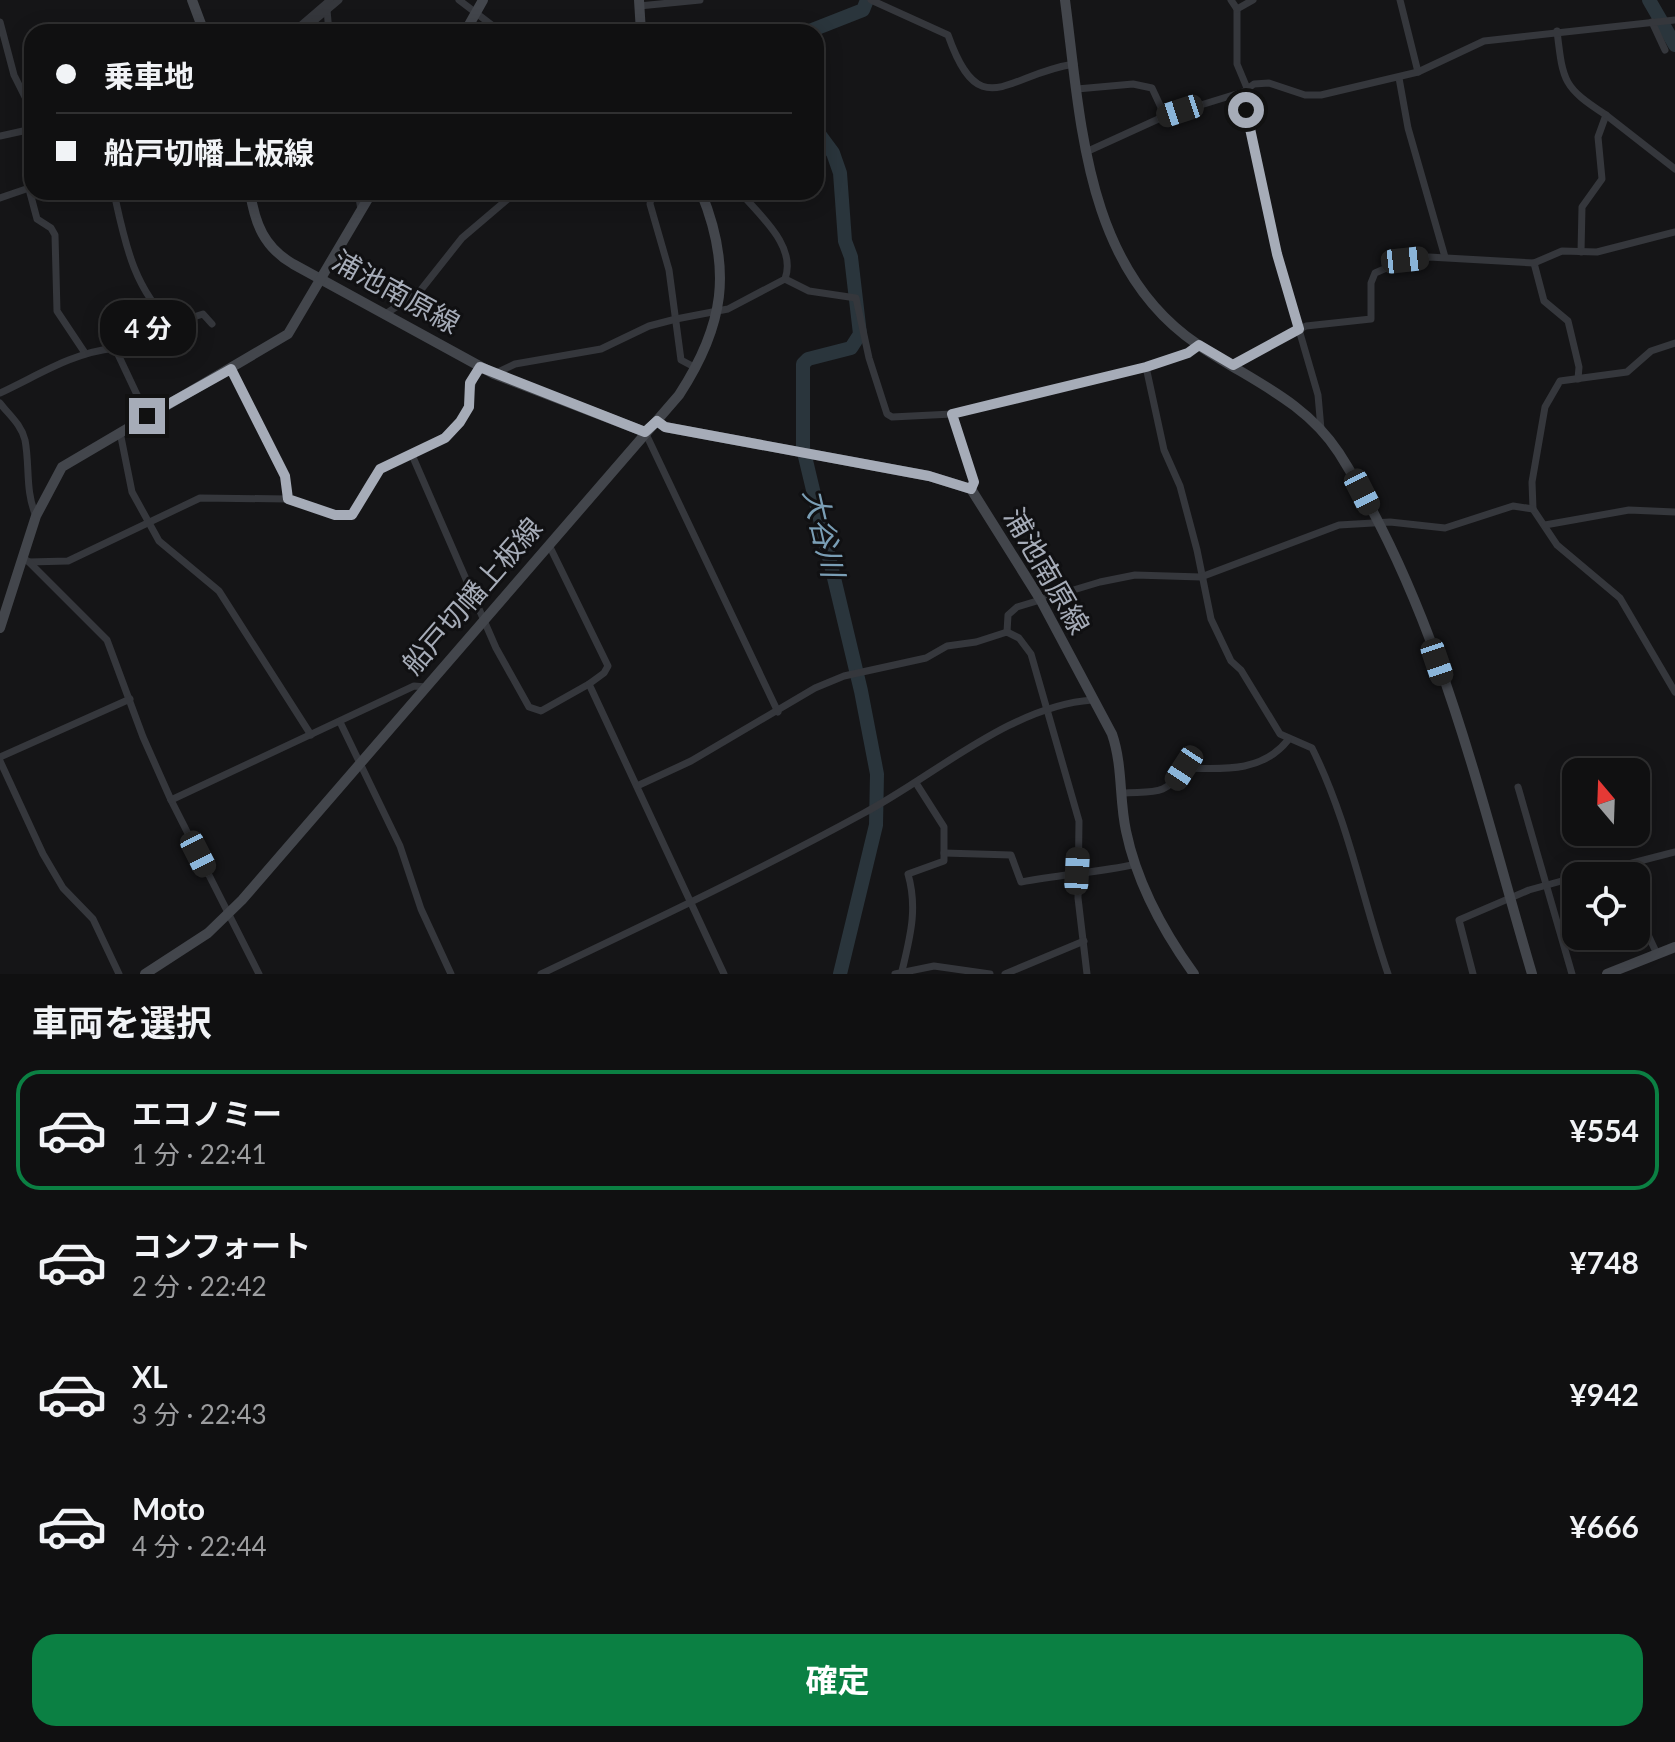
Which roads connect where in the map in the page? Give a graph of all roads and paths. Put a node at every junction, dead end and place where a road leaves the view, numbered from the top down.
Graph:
1 (192, 0) edge
2 (339, 0) edge
3 (459, 0) edge
4 (483, 0) edge
5 (700, 0) edge
6 (871, 0) edge
7 (1065, 0) edge
8 (1231, 0) edge
9 (1253, 0) edge
10 (1400, 0) edge
11 (639, 3) edge
12 (327, 5) edge
13 (1237, 9) junction
14 (476, 13) junction
15 (1675, 20) edge
16 (0, 22) edge
17 (1657, 22) junction
18 (201, 24) edge
19 (303, 24) edge
20 (309, 24) edge
21 (470, 24) edge
22 (490, 24) edge
23 (640, 24) edge
24 (1557, 31) junction
25 (1665, 50) dead end
26 (1074, 64) junction
27 (1418, 72) junction
28 (1399, 78) junction
29 (1077, 89) junction
30 (1245, 90) junction
31 (24, 95) edge
32 (1606, 115) junction
33 (1165, 116) junction
34 (24, 131) edge
35 (0, 136) edge
36 (1086, 152) junction
37 (1675, 169) edge
38 (24, 190) edge
39 (0, 198) edge
40 (33, 200) edge
41 (116, 200) edge
42 (252, 200) edge
43 (359, 200) edge
44 (367, 200) edge
45 (507, 200) edge
46 (651, 200) edge
47 (704, 200) edge
48 (746, 200) edge
49 (361, 210) junction
50 (1675, 232) edge
51 (1581, 252) junction
52 (1445, 257) junction
53 (1534, 263) junction
54 (320, 277) junction
55 (785, 279) junction
56 (718, 312) junction
57 (387, 313) junction
58 (161, 314) junction
59 (676, 319) junction
60 (212, 324) dead end
61 (1299, 329) junction
62 (1675, 343) edge
63 (1199, 345) junction
64 (115, 348) junction
65 (85, 353) junction
66 (1233, 365) junction
67 (480, 367) junction
68 (1146, 367) junction
69 (696, 368) junction
70 (231, 369) junction
71 (494, 374) junction
72 (1578, 379) junction
73 (0, 393) edge
74 (0, 403) edge
75 (952, 414) junction
76 (147, 416) junction
77 (657, 421) junction
78 (1321, 429) junction
79 (120, 432) junction
80 (645, 432) junction
81 (412, 455) junction
82 (971, 489) junction
83 (288, 499) junction
84 (1533, 509) junction
85 (1675, 512) edge
86 (36, 516) junction
87 (149, 522) junction
88 (1378, 522) junction
89 (1545, 525) junction
90 (548, 544) junction
91 (26, 560) junction
92 (1201, 577) junction
93 (1040, 599) junction
94 (484, 621) junction
95 (0, 628) edge
96 (1007, 632) junction
97 (589, 684) junction
98 (426, 687) junction
99 (1675, 692) edge
100 (130, 699) junction
101 (1092, 700) junction
102 (1047, 709) junction
103 (778, 712) junction
104 (340, 722) junction
105 (311, 735) junction
106 (1288, 740) junction
107 (0, 759) edge
108 (360, 764) junction
109 (916, 783) junction
110 (637, 786) junction
111 (1518, 787) dead end
112 (1122, 793) junction
113 (171, 800) junction
114 (1675, 852) edge
115 (944, 853) junction
116 (1649, 862) edge
117 (1136, 864) junction
118 (1077, 871) junction
119 (1562, 881) edge
120 (1546, 885) junction
121 (1510, 900) junction
122 (692, 902) junction
123 (228, 913) junction
124 (1650, 939) edge
125 (1084, 941) junction
126 (1675, 947) edge
127 (1657, 954) junction
128 (899, 973) edge
129 (119, 974) edge
130 (145, 974) edge
131 (259, 974) edge
132 (451, 974) edge
133 (541, 974) edge
134 (724, 974) edge
135 (990, 974) edge
136 (1005, 974) edge
137 (1087, 974) edge
138 (1194, 974) edge
139 (1388, 974) edge
140 (1473, 974) edge
141 (1532, 974) edge
142 (1572, 974) edge
143 (1607, 974) edge

1 - 18 main road
2 - 12 street
3 - 14 street
4 - 14 main road
5 - 11 street
6 - 26 street
7 - 26 main road
8 - 13 street
9 - 13 street
10 - 27 street
11 - 23 main road
12 - 19 street
12 - 20 street
13 - 30 street
14 - 21 main road
14 - 22 street
15 - 17 street
16 - 31 street
17 - 24 street
17 - 25 street
24 - 27 street
24 - 32 street
26 - 29 main road
27 - 28 street
28 - 30 street
28 - 52 street
29 - 33 street
29 - 36 main road
30 - 33 street
30 - 61 street
32 - 37 street
32 - 51 street
33 - 36 street
34 - 35 street
36 - 63 main road
38 - 39 street
40 - 65 street
41 - 58 street
42 - 54 main road, 浦池南原線
43 - 49 street
44 - 49 main road
45 - 57 street
46 - 59 street
47 - 56 main road, 船戸切幡上板線
48 - 55 street
49 - 54 main road
50 - 51 street
51 - 53 street
52 - 53 street
52 - 61 street
53 - 72 street
54 - 57 main road, 浦池南原線
54 - 70 main road
55 - 56 street
55 - 75 street
56 - 59 street
56 - 69 main road, 船戸切幡上板線
57 - 67 main road, 浦池南原線
58 - 60 street
58 - 64 street
59 - 69 street
59 - 71 street
61 - 66 street
61 - 78 street
62 - 72 street
63 - 66 main road
63 - 68 street
64 - 65 street
64 - 76 street
65 - 73 street
66 - 78 main road
67 - 71 main road, 浦池南原線
67 - 81 street
68 - 75 street
68 - 92 street
69 - 77 main road, 船戸切幡上板線
70 - 76 main road
70 - 83 street
71 - 80 main road, 浦池南原線
72 - 84 street
74 - 86 street
75 - 82 street
76 - 79 main road
77 - 80 main road, 船戸切幡上板線
77 - 82 main road, 浦池南原線
78 - 88 main road
79 - 86 main road
79 - 87 street
80 - 90 main road, 船戸切幡上板線
80 - 103 street
81 - 83 street
81 - 94 street
82 - 93 main road, 浦池南原線
83 - 87 street
84 - 88 street
84 - 89 street
85 - 89 street
86 - 91 main road
87 - 91 street
87 - 105 street
88 - 92 street
88 - 121 main road
89 - 99 street
90 - 94 main road, 船戸切幡上板線
90 - 97 street
91 - 95 main road
91 - 100 street
92 - 93 street
92 - 106 street
93 - 96 street
93 - 101 main road, 浦池南原線
94 - 97 street
94 - 98 main road, 船戸切幡上板線
96 - 102 street
96 - 103 street
97 - 110 street
98 - 104 street
98 - 108 main road, 船戸切幡上板線
100 - 107 street
100 - 113 street
101 - 102 street
101 - 112 main road, 浦池南原線
102 - 109 street
102 - 118 street
103 - 110 street
104 - 105 street
104 - 108 street
105 - 113 street
106 - 112 street
106 - 139 street
107 - 129 street
108 - 123 main road, 船戸切幡上板線
108 - 132 street
109 - 115 street
109 - 122 street
110 - 122 street
111 - 120 street
112 - 117 main road, 浦池南原線
113 - 123 street
114 - 116 street
115 - 118 street
115 - 128 street
117 - 118 street
117 - 138 main road, 浦池南原線
118 - 125 street
119 - 120 street
120 - 121 street
120 - 142 street
121 - 140 street
121 - 141 main road
122 - 133 street
122 - 134 street
123 - 130 main road, 船戸切幡上板線
123 - 131 street
124 - 127 street
125 - 136 street
125 - 137 street
126 - 127 main road
127 - 143 main road
128 - 135 street

